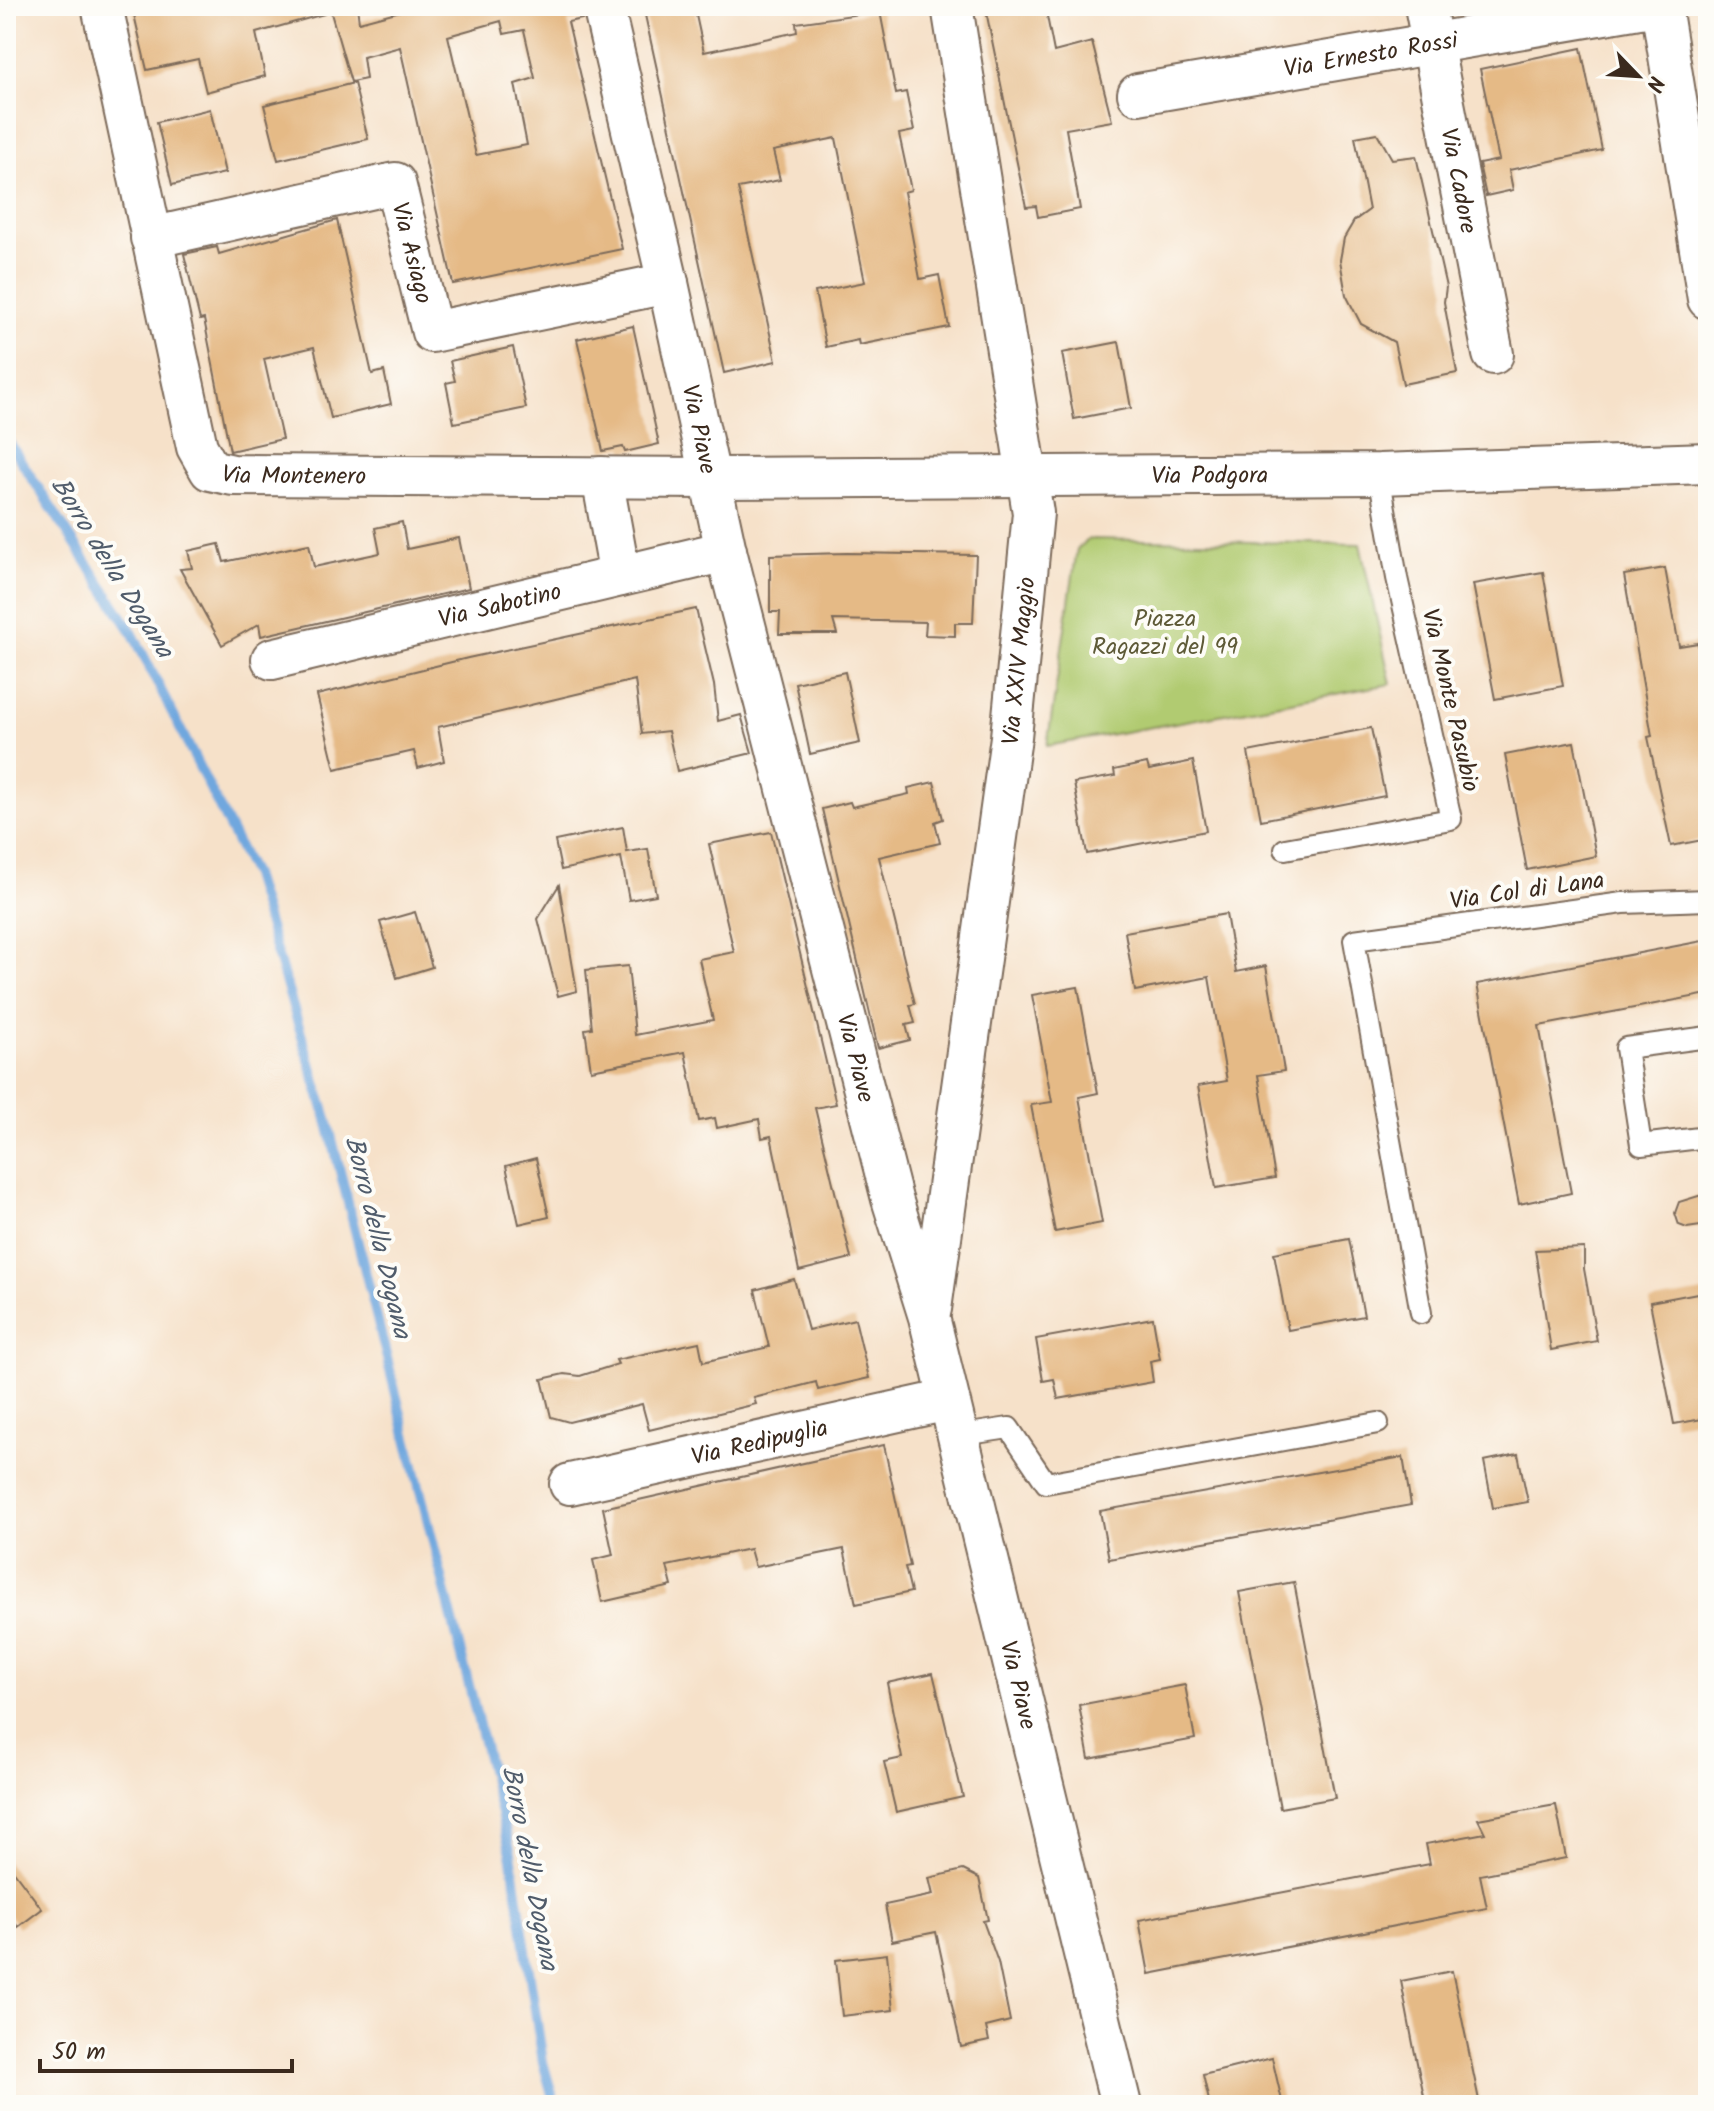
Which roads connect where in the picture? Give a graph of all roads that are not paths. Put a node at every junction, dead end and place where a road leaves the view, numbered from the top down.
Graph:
1 (102, 6) edge
2 (603, 6) edge
3 (952, 6) edge
4 (1425, 6) edge
5 (1651, 6) edge
6 (1661, 6) edge
7 (1432, 46) junction
8 (1138, 94) dead end
9 (151, 238) junction
10 (668, 283) junction
11 (1708, 299) edge
12 (1493, 354) dead end
13 (1708, 463) edge
14 (1025, 474) junction
15 (1379, 474) junction
16 (602, 477) junction
17 (712, 478) junction
18 (726, 551) junction
19 (620, 576) junction
20 (272, 659) dead end
21 (1285, 849) dead end
22 (1708, 900) edge
23 (1708, 1037) edge
24 (1708, 1137) edge
25 (1421, 1313) dead end
26 (929, 1317) junction
27 (952, 1418) junction
28 (1378, 1423) dead end
29 (570, 1484) dead end
30 (1121, 2105) edge

1 - 9 street, Via Montenero
2 - 10 street, Via Piave
3 - 14 street, Via XXIV Maggio
4 - 7 street, Via Cadore
5 - 7 street, Via Ernesto Rossi
6 - 11 street
7 - 8 street, Via Ernesto Rossi
7 - 12 street, Via Cadore
9 - 10 street, Via Asiago
9 - 16 street, Via Montenero
10 - 17 street, Via Piave
13 - 15 street, Via Podgora
14 - 15 street, Via Podgora
14 - 17 street, Via Podgora
14 - 26 street, Via XXIV Maggio
15 - 21 lane, Via Monte Pasubio
16 - 17 street, Via Montenero
16 - 19 street
17 - 18 street, Via Piave
18 - 19 street, Via Sabotino
18 - 26 street, Via Piave
19 - 20 street, Via Sabotino
22 - 25 lane, Via Col di Lana
23 - 24 lane
26 - 27 street, Via Piave
27 - 28 lane
27 - 29 street, Via Redipuglia
27 - 30 street, Via Piave

